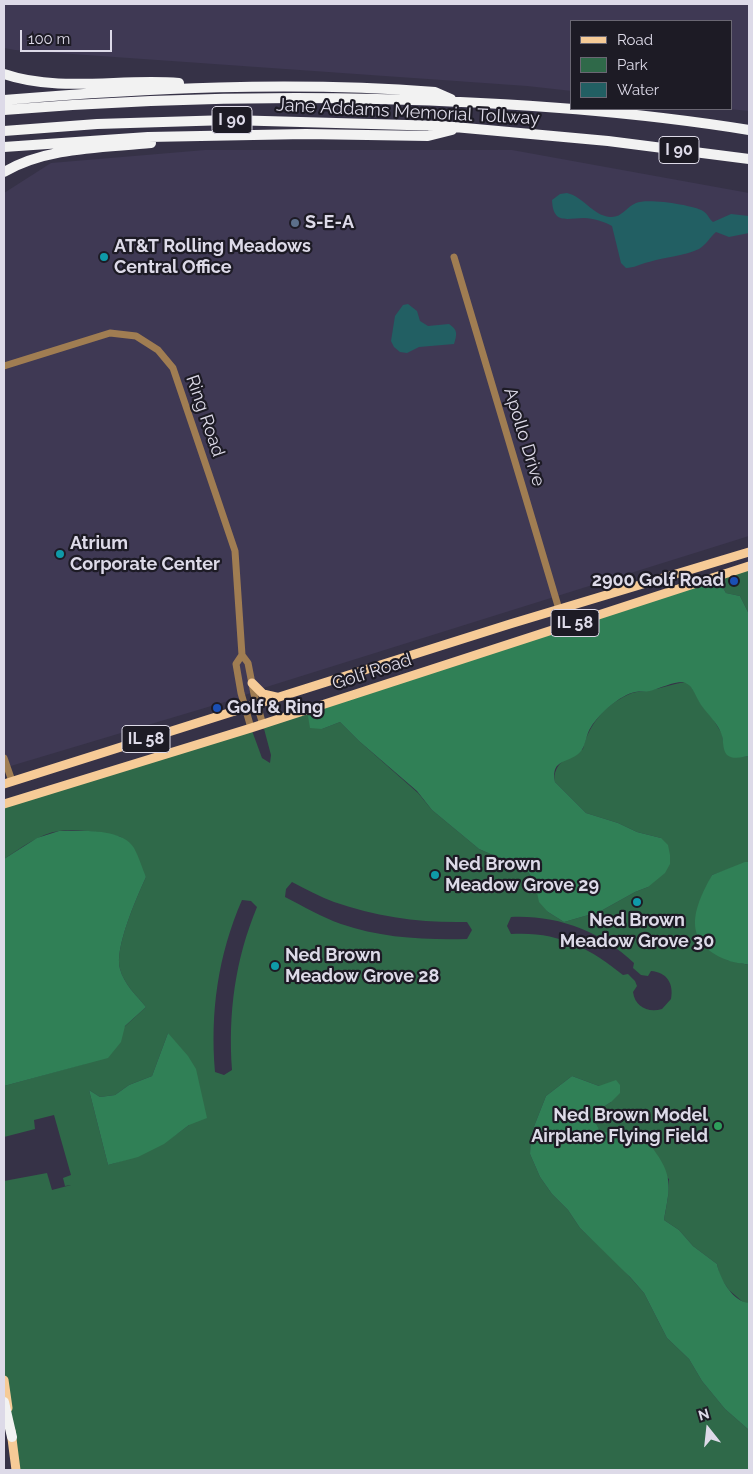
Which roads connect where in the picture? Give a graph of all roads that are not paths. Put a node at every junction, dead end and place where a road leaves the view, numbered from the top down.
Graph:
1 (4, 74) edge
2 (228, 88) junction
3 (4, 100) edge
4 (456, 101) junction
5 (570, 109) edge
6 (4, 110) edge
7 (582, 110) edge
8 (460, 128) junction
9 (749, 130) edge
10 (4, 131) edge
11 (222, 137) junction
12 (4, 147) edge
13 (749, 159) edge
14 (4, 172) edge
15 (454, 257) dead end
16 (4, 366) edge
17 (749, 552) edge
18 (749, 566) edge
19 (559, 609) junction
20 (564, 626) junction
21 (242, 655) junction
22 (252, 683) junction
23 (276, 698) junction
24 (257, 703) junction
25 (245, 707) junction
26 (263, 724) junction
27 (251, 728) junction
28 (4, 758) edge
29 (8, 782) edge
30 (4, 804) edge
31 (4, 1380) edge
32 (4, 1402) edge
33 (12, 1438) junction
34 (16, 1470) edge

1 - 2 highway
2 - 3 highway
2 - 4 highway
4 - 5 highway, Jane Addams Memorial Tollway / I 90
4 - 6 highway, Jane Addams Memorial Tollway / I 90
7 - 9 highway, Jane Addams Memorial Tollway / I 90
8 - 10 highway, Jane Addams Memorial Tollway / I 90
8 - 11 highway
8 - 13 highway, Jane Addams Memorial Tollway / I 90
11 - 12 highway
11 - 14 highway
15 - 19 street, Apollo Drive
16 - 21 street, Ring Road
17 - 19 main road, Golf Road / IL 58
18 - 20 main road, Golf Road / IL 58
19 - 20 street, Apollo Drive
19 - 23 main road, Golf Road / IL 58
20 - 26 main road, Golf Road / IL 58
21 - 22 street, Ring Road
21 - 25 street, Ring Road
22 - 23 main road
22 - 24 street, Ring Road
23 - 24 main road, Golf Road / IL 58
24 - 25 main road, Golf Road / IL 58
24 - 26 street, Ring Road
25 - 27 street, Ring Road
25 - 29 main road, Golf Road / IL 58
26 - 27 main road, Golf Road / IL 58
27 - 30 main road, Golf Road / IL 58
28 - 29 street
31 - 33 main road
32 - 33 highway
33 - 34 main road

